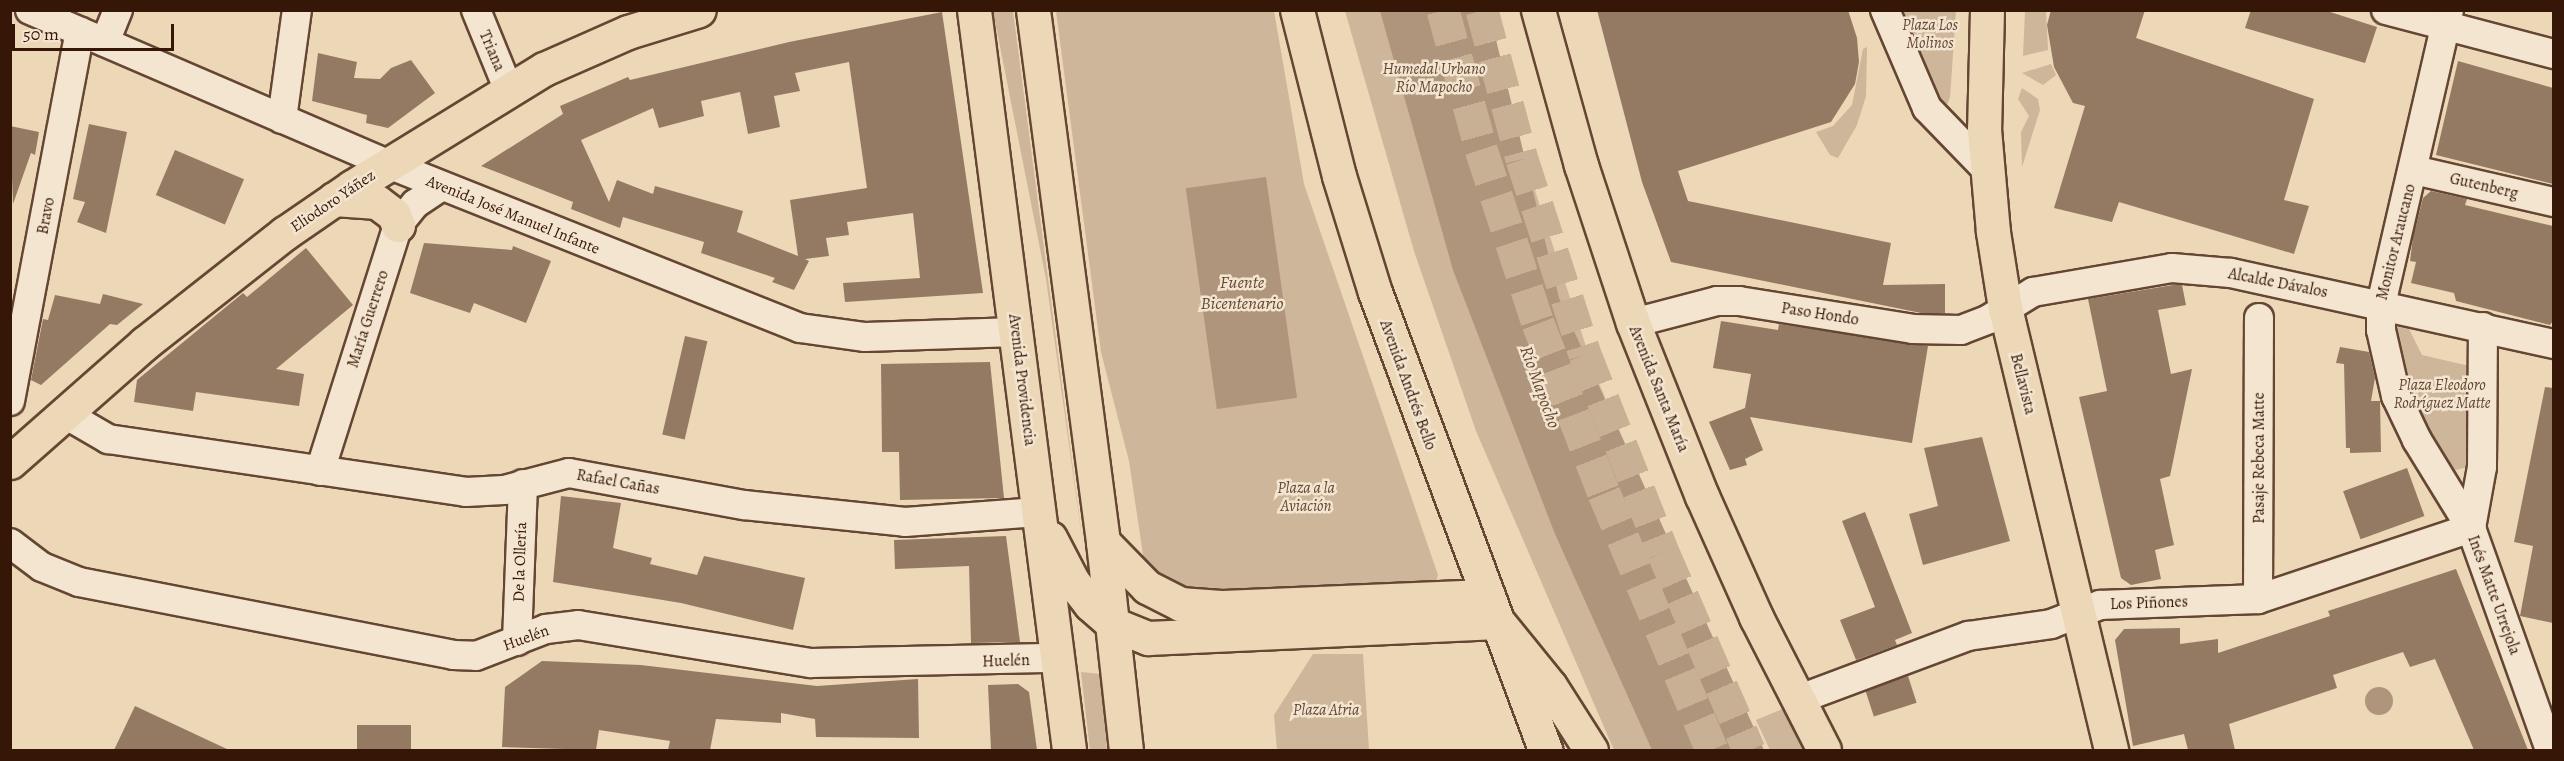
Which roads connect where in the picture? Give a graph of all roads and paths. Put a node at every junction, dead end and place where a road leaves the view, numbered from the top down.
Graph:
1 (30, 10) edge
2 (118, 10) edge
3 (297, 10) edge
4 (476, 10) edge
5 (974, 10) edge
6 (1033, 10) edge
7 (1297, 10) edge
8 (1538, 10) edge
9 (1884, 10) edge
10 (1987, 10) edge
11 (2386, 10) edge
12 (691, 11) edge
13 (2447, 19) edge
14 (92, 37) junction
15 (2553, 54) edge
16 (509, 91) junction
17 (282, 119) junction
18 (388, 164) junction
19 (1987, 170) junction
20 (2414, 170) junction
21 (442, 186) junction
22 (334, 199) junction
23 (2553, 202) edge
24 (398, 225) junction
25 (2380, 304) junction
26 (2005, 308) junction
27 (2259, 318) dead end
28 (1633, 322) junction
29 (2483, 327) junction
30 (1016, 332) junction
31 (2553, 344) edge
32 (10, 401) edge
33 (65, 414) junction
34 (10, 462) edge
35 (2482, 467) junction
36 (320, 471) junction
37 (2440, 473) junction
38 (523, 484) junction
39 (1038, 512) junction
40 (2470, 528) junction
41 (1103, 542) junction
42 (10, 543) edge
43 (2258, 599) junction
44 (1493, 609) junction
45 (2079, 613) junction
46 (1113, 624) junction
47 (517, 641) junction
48 (1057, 658) junction
49 (1797, 700) junction
50 (1069, 750) edge
51 (1126, 750) edge
52 (1545, 750) edge
53 (1591, 750) edge
54 (1824, 750) edge
55 (2111, 750) edge
56 (2550, 750) edge

1 - 14 street, Avenida José Manuel Infante
2 - 14 street, Bravo
3 - 17 street
4 - 16 street, Triana
5 - 30 main road, Avenida Providencia
6 - 41 main road
7 - 44 main road, Avenida Andrés Bello
8 - 28 main road, Avenida Santa María
9 - 19 street
10 - 19 main road, Bellavista
11 - 13 street
12 - 16 main road, Eliodoro Yáñez
13 - 15 street
13 - 20 street, Monitor Araucano
14 - 17 street, Avenida José Manuel Infante
14 - 32 street, Bravo
16 - 18 main road, Eliodoro Yáñez
17 - 18 street, Avenida José Manuel Infante
18 - 21 street, Avenida José Manuel Infante
18 - 22 main road, Eliodoro Yáñez
19 - 26 main road, Bellavista
20 - 23 street, Gutenberg
20 - 25 street, Monitor Araucano
21 - 24 street, María Guerrero
21 - 30 street, Avenida José Manuel Infante
22 - 24 main road
22 - 33 main road, Eliodoro Yáñez
24 - 36 street, María Guerrero
25 - 26 street, Alcalde Dávalos
25 - 29 street, Alcalde Dávalos
25 - 37 street, Monitor Araucano
26 - 28 street, Paso Hondo
26 - 45 main road, Bellavista
27 - 43 street, Pasaje Rebeca Matte
28 - 49 main road, Avenida Santa María
29 - 31 street, Alcalde Dávalos
29 - 35 street, Inés Matte Urrejola
30 - 39 main road, Avenida Providencia
33 - 34 main road, Eliodoro Yáñez
33 - 36 street, Rafael Cañas
35 - 37 street
35 - 40 street, Inés Matte Urrejola
36 - 38 street, Rafael Cañas
37 - 40 street, Monitor Araucano
38 - 39 street, Rafael Cañas
38 - 47 street, De la Ollería
39 - 46 main road
39 - 48 main road, Avenida Providencia
40 - 43 street, Los Piñones
40 - 56 street, Inés Matte Urrejola
41 - 44 main road
41 - 46 main road
42 - 47 street, Huelén
43 - 45 street, Los Piñones
44 - 46 main road
44 - 52 main road, Avenida Andrés Bello
44 - 53 main road
45 - 49 street, Los Piñones
45 - 55 main road, Bellavista
46 - 51 main road
47 - 48 street, Huelén
48 - 50 main road, Avenida Providencia
49 - 54 main road, Avenida Santa María

